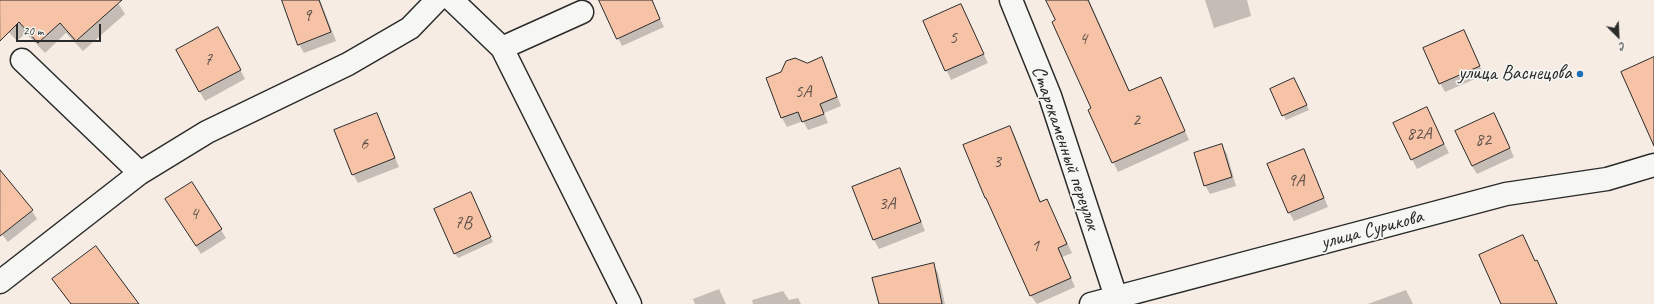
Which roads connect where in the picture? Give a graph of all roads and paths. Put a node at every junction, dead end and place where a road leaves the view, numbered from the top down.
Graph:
1 (437, 0) edge
2 (452, 0) edge
3 (1011, 0) edge
4 (582, 12) dead end
5 (502, 48) junction
6 (22, 60) dead end
7 (1654, 165) edge
8 (140, 173) junction
9 (0, 282) edge
10 (1116, 297) junction
11 (630, 304) edge
12 (1091, 304) edge

1 - 8 street
2 - 5 street
3 - 10 street, Старокаменный переулок
4 - 5 street
5 - 11 street
6 - 8 street
7 - 10 street, улица Сурикова
8 - 9 street
10 - 12 street, улица Сурикова

